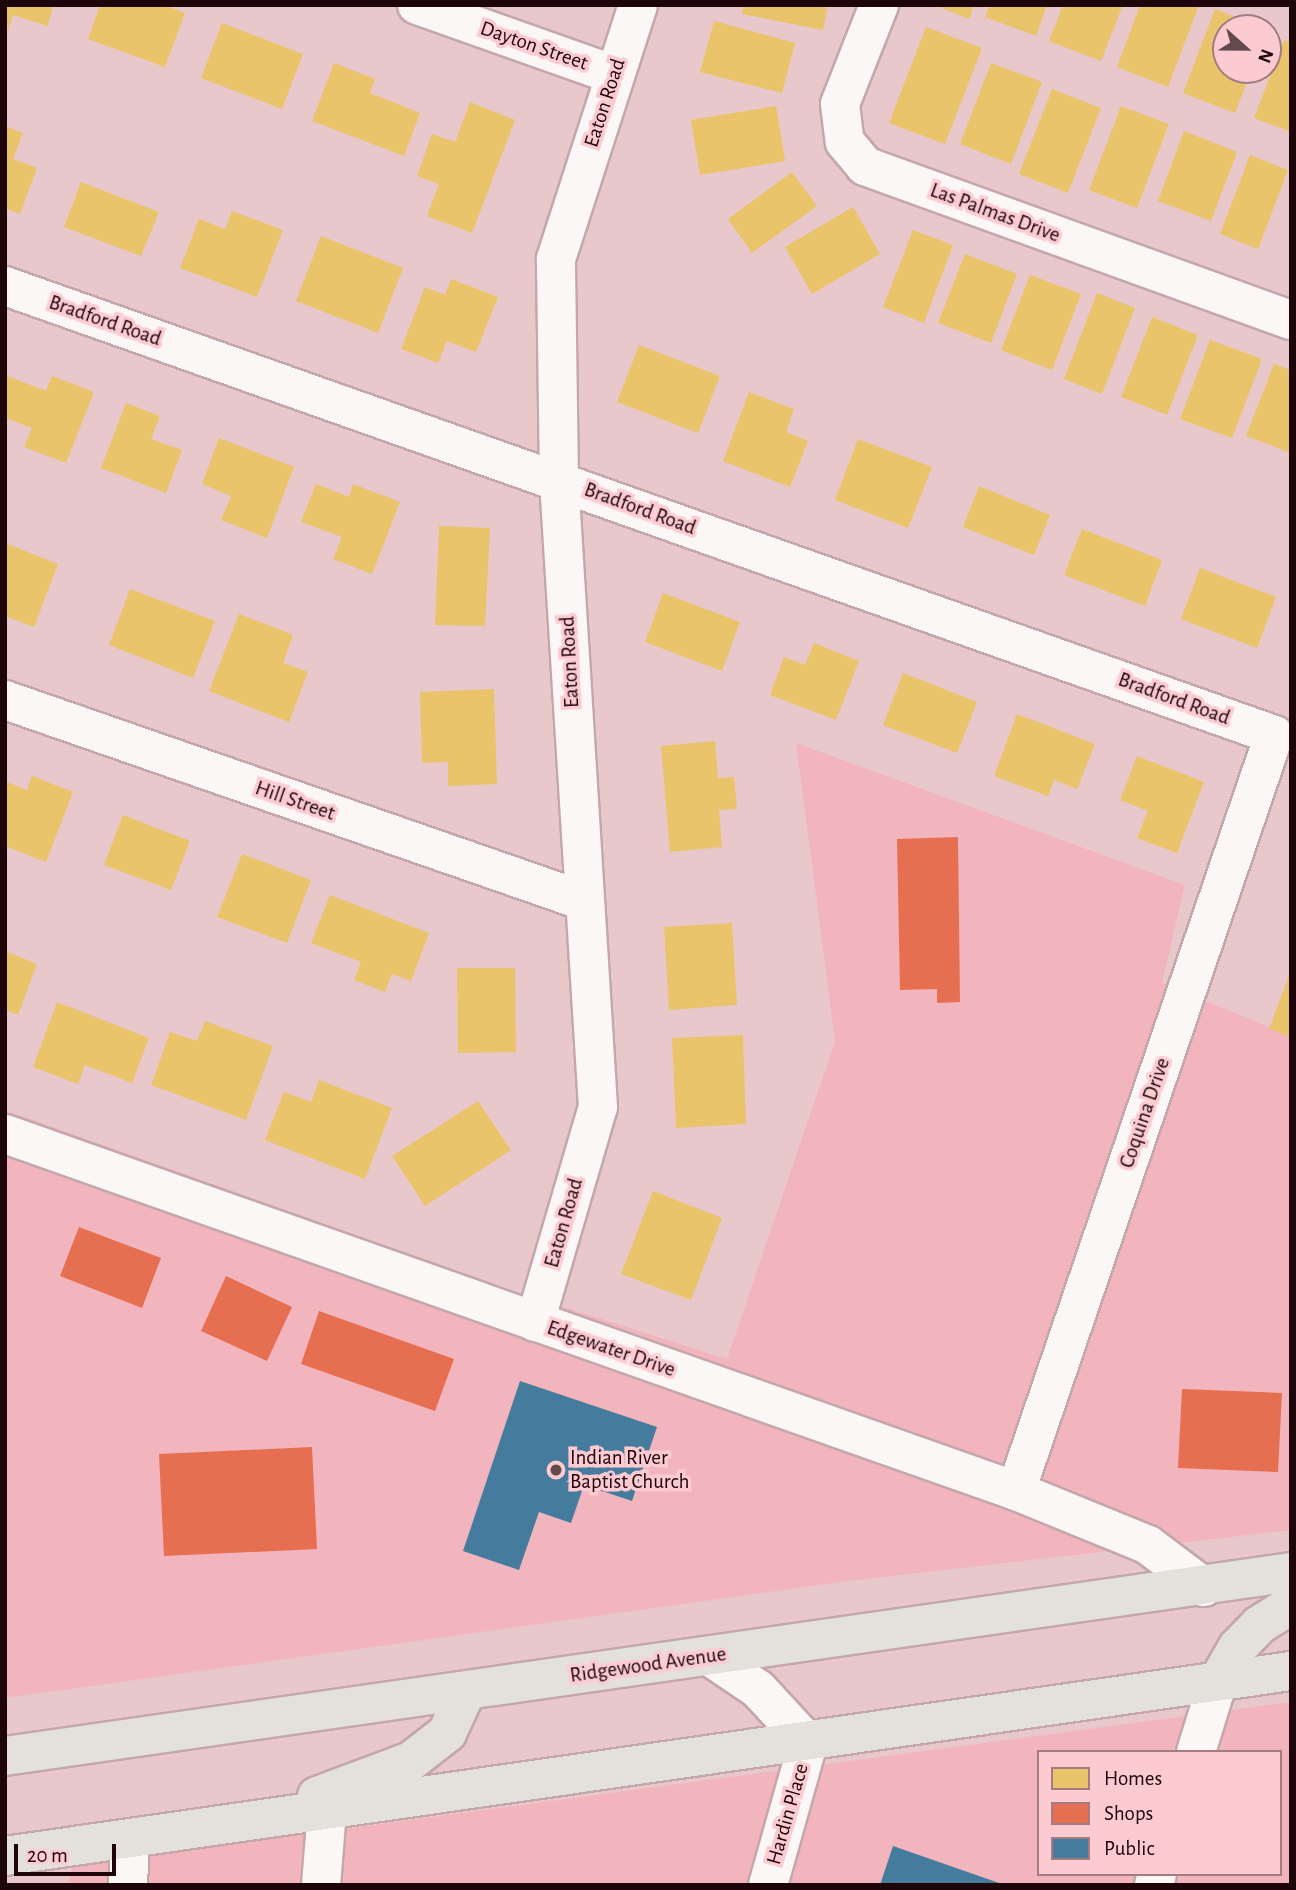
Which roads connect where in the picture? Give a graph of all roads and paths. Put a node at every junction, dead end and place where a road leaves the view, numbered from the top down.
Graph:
1 (417, 5) edge
2 (638, 5) edge
3 (879, 5) edge
4 (612, 74) junction
5 (5, 286) edge
6 (1291, 320) edge
7 (559, 480) junction
8 (5, 700) edge
9 (1274, 735) joint
10 (584, 901) junction
11 (5, 1134) edge
12 (535, 1322) junction
13 (1016, 1491) junction
14 (1291, 1572) edge
15 (1204, 1587) junction
16 (1291, 1605) edge
17 (709, 1656) junction
18 (1291, 1671) edge
19 (1218, 1681) junction
20 (467, 1690) junction
21 (808, 1743) junction
22 (1197, 1750) edge
23 (5, 1756) edge
24 (327, 1810) junction
25 (256, 1820) junction
26 (130, 1839) junction
27 (5, 1856) edge
28 (128, 1885) edge
29 (321, 1885) edge
30 (768, 1885) edge

1 - 4 street, Dayton Street
2 - 4 street, Eaton Road
3 - 6 street, Las Palmas Drive
4 - 7 street, Eaton Road
5 - 7 street, Bradford Road
7 - 9 street, Bradford Road
7 - 10 street, Eaton Road
8 - 10 street, Hill Street
9 - 13 street, Coquina Drive
10 - 12 street, Eaton Road
11 - 12 street, Edgewater Drive
12 - 13 street, Edgewater Drive
13 - 15 street, Edgewater Drive
14 - 15 main road, Ridgewood Avenue
15 - 17 main road, Ridgewood Avenue
16 - 19 main road
17 - 20 main road, Ridgewood Avenue
17 - 21 street
18 - 19 main road
19 - 21 main road
19 - 22 street
20 - 23 main road, Ridgewood Avenue
20 - 25 main road
21 - 24 main road
21 - 30 street, Hardin Place
24 - 25 main road
24 - 29 street
25 - 26 main road
26 - 27 main road
26 - 28 street

